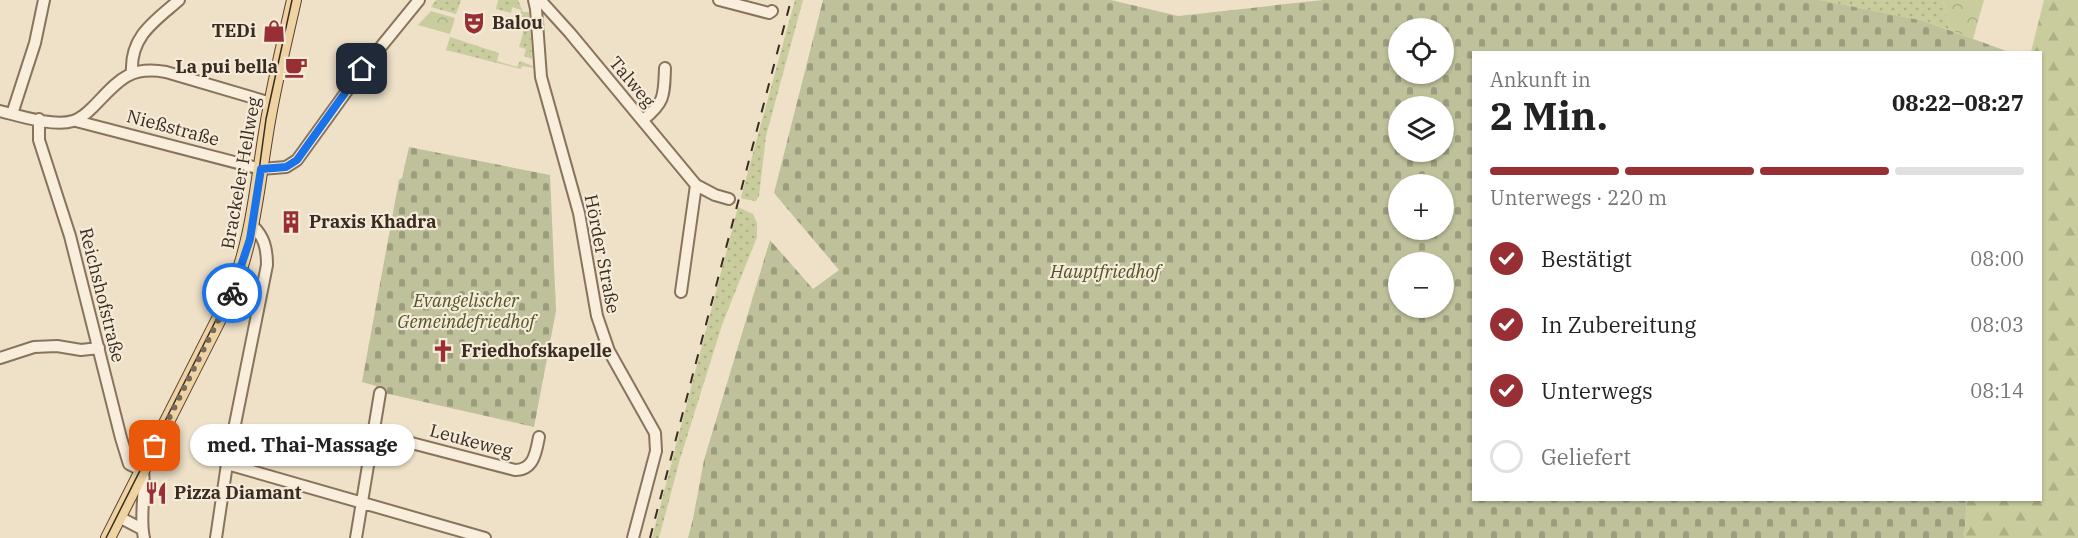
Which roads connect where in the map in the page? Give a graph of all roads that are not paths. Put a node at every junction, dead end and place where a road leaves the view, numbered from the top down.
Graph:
1 (44, 0) edge
2 (179, 0) edge
3 (294, 0) edge
4 (419, 0) edge
5 (719, 0) edge
6 (538, 1) edge
7 (759, 5) edge
8 (772, 11) dead end
9 (665, 68) dead end
10 (132, 72) junction
11 (271, 103) junction
12 (0, 111) edge
13 (12, 114) junction
14 (39, 120) junction
15 (643, 120) junction
16 (76, 121) junction
17 (261, 169) junction
18 (696, 185) junction
19 (729, 199) dead end
20 (253, 226) junction
21 (681, 292) dead end
22 (99, 348) junction
23 (0, 357) edge
24 (380, 393) dead end
25 (373, 433) junction
26 (538, 437) dead end
27 (227, 464) junction
28 (142, 471) junction
29 (362, 503) junction
30 (119, 517) junction
31 (143, 534) edge
32 (108, 538) edge
33 (216, 538) edge
34 (356, 538) edge
35 (485, 538) edge
36 (633, 538) edge

1 - 13 street
2 - 10 street
3 - 11 main road, Brackeler Hellweg
4 - 17 street
5 - 7 street
6 - 15 street, Talweg
6 - 36 street, Hörder Straße
7 - 8 street
9 - 15 street
10 - 11 street
10 - 16 street
11 - 17 main road, Brackeler Hellweg
12 - 13 street, Nießstraße
13 - 14 street, Nießstraße
14 - 16 street, Nießstraße
14 - 22 street, Reichshofstraße
15 - 18 street, Talweg
16 - 17 street, Nießstraße
17 - 20 main road, Brackeler Hellweg
18 - 19 street, Talweg
18 - 21 street
20 - 27 street
20 - 28 main road, Brackeler Hellweg
22 - 23 street
22 - 28 street, Reichshofstraße
24 - 25 street
25 - 26 street, Leukeweg
25 - 29 street
27 - 29 street
27 - 33 street
28 - 30 main road, Brackeler Hellweg
28 - 31 street
29 - 34 street
29 - 35 street
30 - 31 street
30 - 32 main road, Brackeler Hellweg

